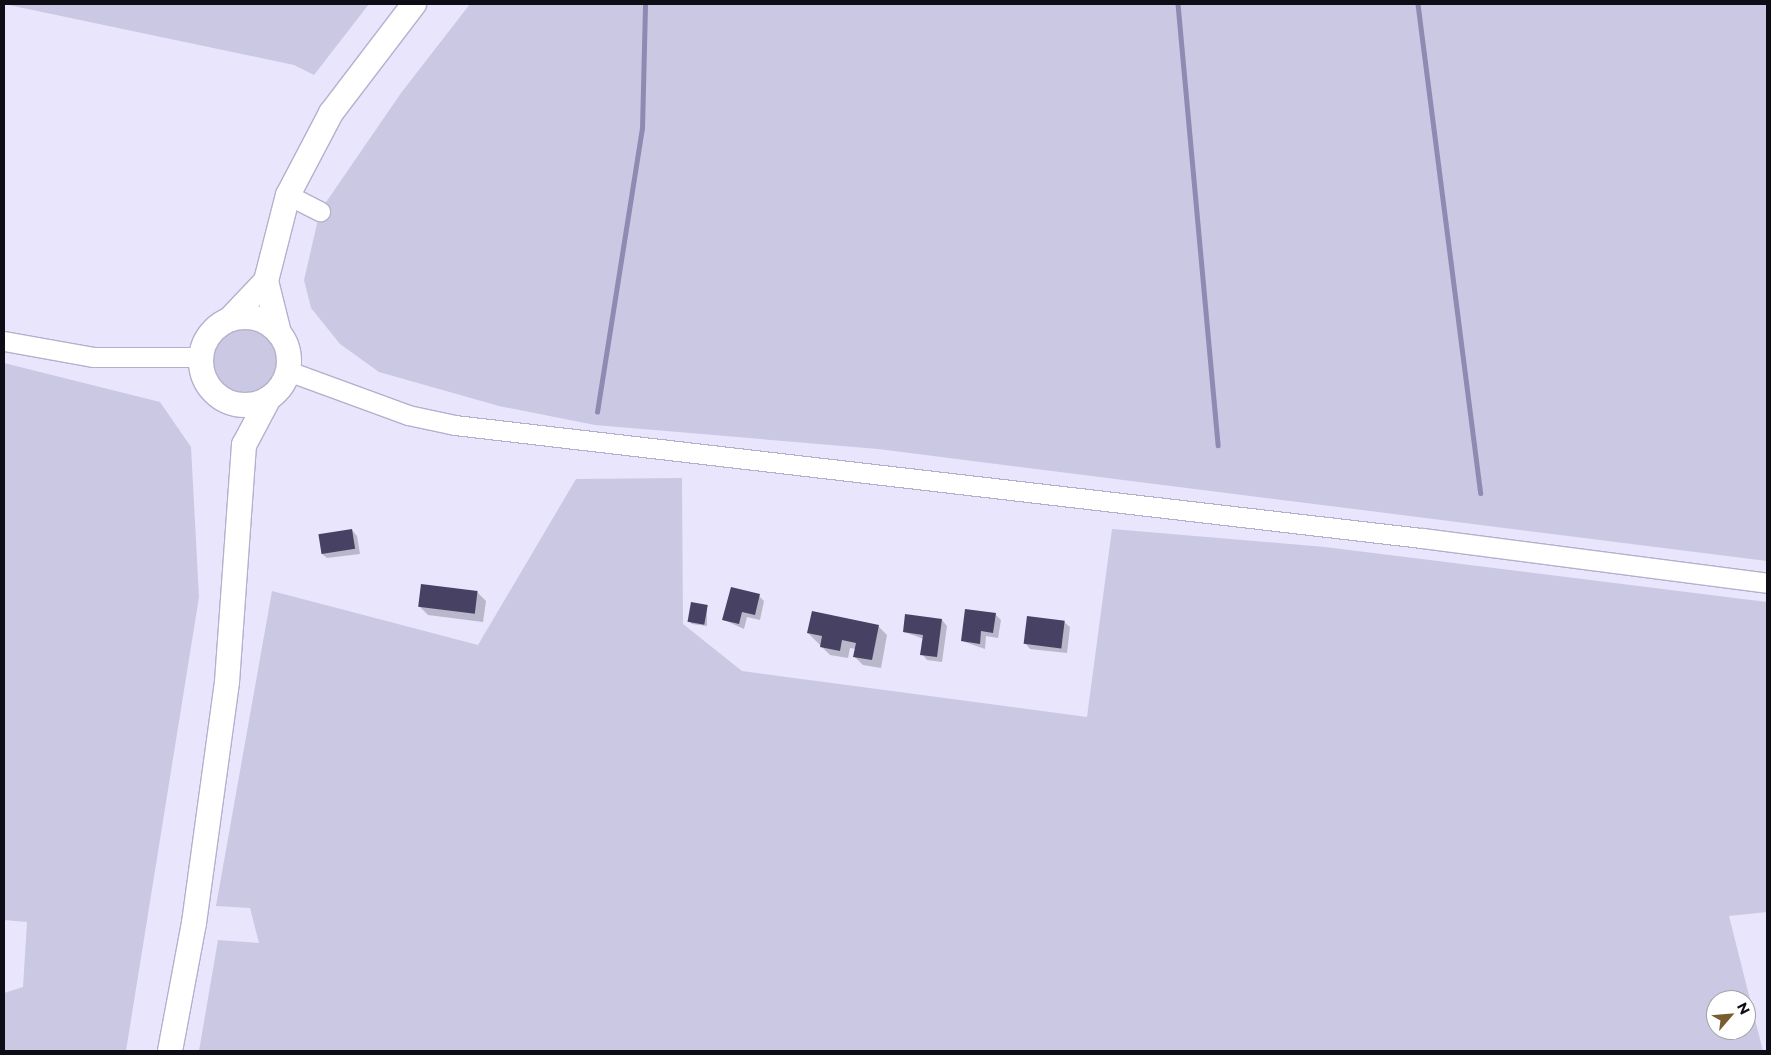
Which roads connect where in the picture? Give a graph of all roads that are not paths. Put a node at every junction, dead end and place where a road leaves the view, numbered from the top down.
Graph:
1 (413, 5) edge
2 (288, 195) junction
3 (320, 210) dead end
4 (266, 281) junction
5 (230, 319) junction
6 (279, 333) junction
7 (4, 341) edge
8 (200, 357) junction
9 (288, 371) junction
10 (269, 398) junction
11 (223, 400) junction
12 (244, 446) junction
13 (1767, 583) edge
14 (170, 1051) edge

1 - 2 main road
2 - 3 street
2 - 4 main road
4 - 5 main road
4 - 6 main road
5 - 6 main road
5 - 8 main road
6 - 9 main road
7 - 8 street
8 - 11 main road
9 - 10 main road
9 - 13 street
10 - 11 main road
10 - 12 main road
11 - 12 main road
12 - 14 main road

